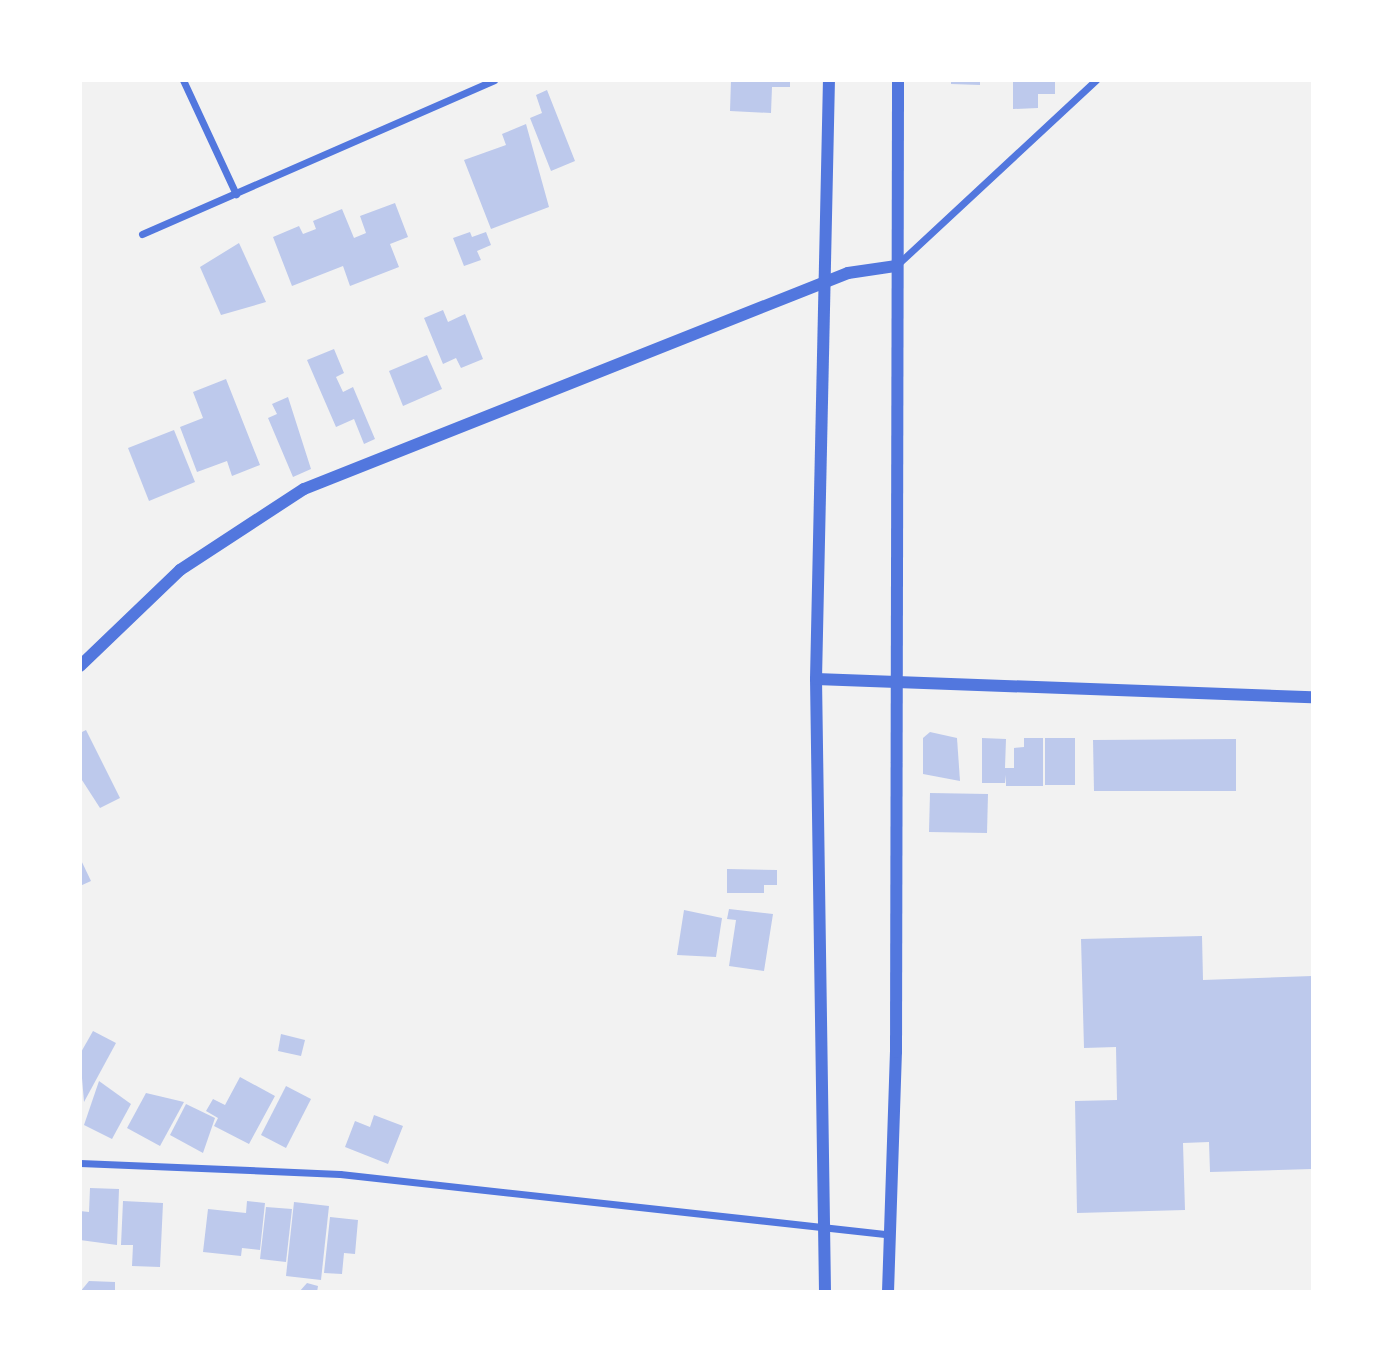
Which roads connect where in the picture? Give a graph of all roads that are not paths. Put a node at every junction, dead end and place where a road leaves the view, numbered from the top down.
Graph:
1 (183, 80) edge
2 (494, 80) edge
3 (829, 80) edge
4 (898, 80) edge
5 (1096, 80) edge
6 (236, 194) junction
7 (142, 234) dead end
8 (896, 266) junction
9 (827, 282) junction
10 (80, 666) edge
11 (816, 679) junction
12 (893, 685) junction
13 (1312, 697) edge
14 (80, 1163) edge
15 (825, 1231) junction
16 (886, 1234) junction
17 (825, 1292) edge
18 (888, 1292) edge

1 - 6 street
2 - 6 street
3 - 9 street
4 - 8 street
5 - 8 street
6 - 7 street
8 - 9 street
8 - 12 street
9 - 10 street
9 - 11 street
11 - 12 street
11 - 15 street
12 - 13 street
12 - 16 street
14 - 15 street
15 - 16 street
15 - 17 street
16 - 18 street

